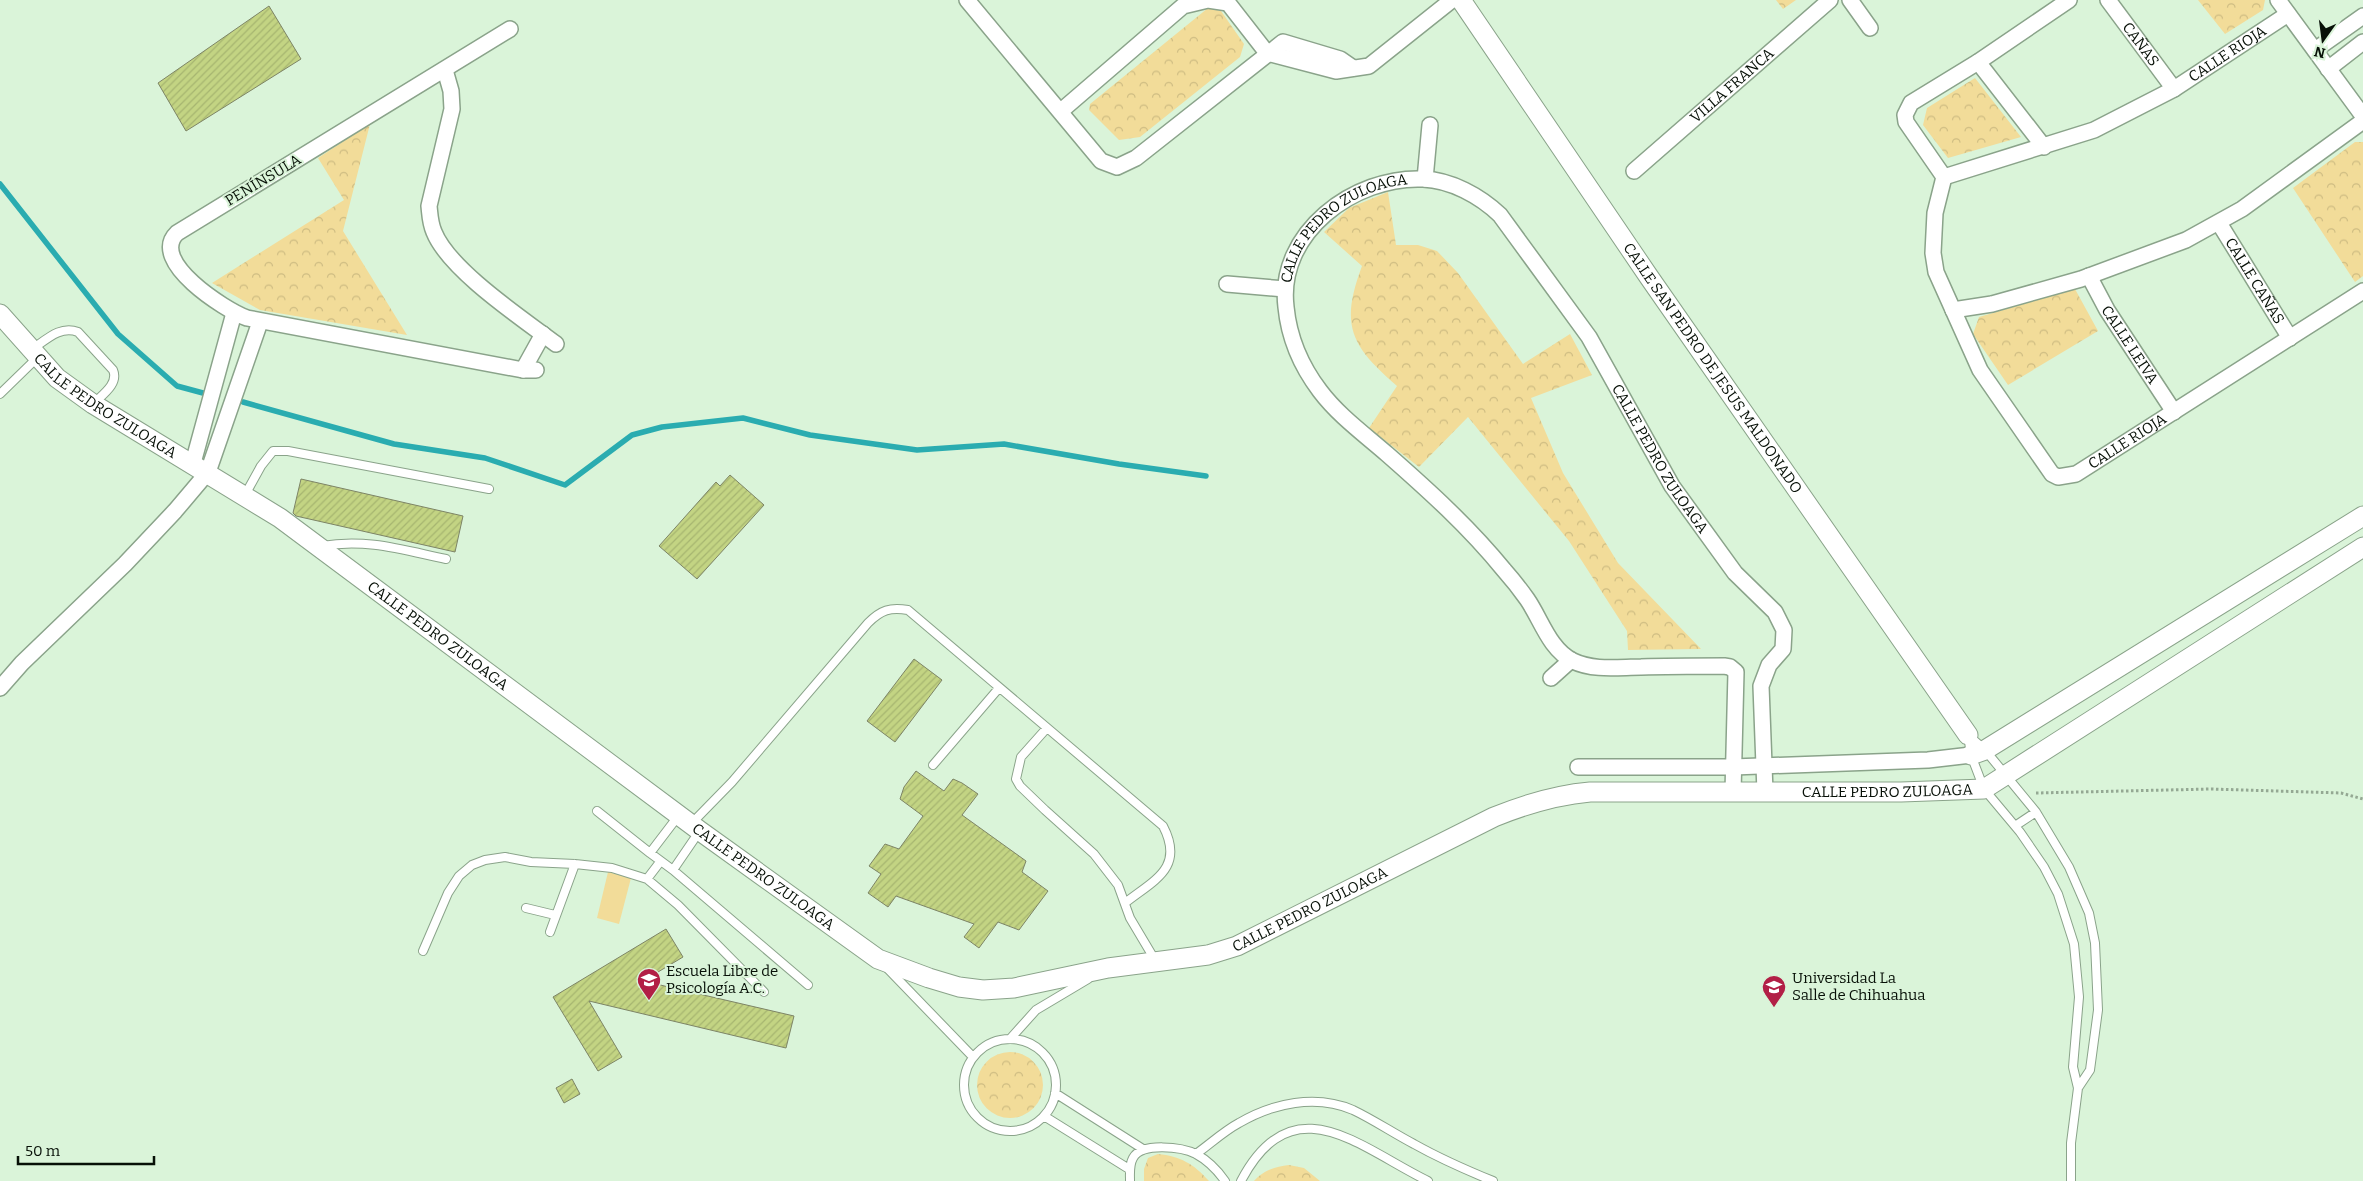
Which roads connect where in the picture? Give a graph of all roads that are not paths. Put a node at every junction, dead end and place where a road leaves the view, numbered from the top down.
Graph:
1 (967, 0) edge
2 (1452, 0) edge
3 (1461, 0) edge
4 (1830, 0) edge
5 (1850, 0) edge
6 (2069, 0) edge
7 (2108, 0) edge
8 (2278, 0) edge
9 (2288, 14) junction
10 (2363, 16) edge
11 (1870, 28) dead end
12 (510, 29) dead end
13 (2363, 42) edge
14 (2314, 50) junction
15 (1268, 53) junction
16 (1978, 62) junction
17 (2328, 69) junction
18 (445, 70) junction
19 (2174, 89) junction
20 (1061, 111) junction
21 (2363, 116) edge
22 (2363, 121) edge
23 (1430, 125) dead end
24 (2044, 146) junction
25 (1634, 171) dead end
26 (1944, 177) junction
27 (1424, 179) junction
28 (2219, 223) junction
29 (2088, 276) junction
30 (1227, 284) dead end
31 (1285, 289) junction
32 (2363, 290) edge
33 (1953, 310) junction
34 (234, 313) junction
35 (1, 317) edge
36 (260, 322) junction
37 (543, 334) junction
38 (2290, 338) junction
39 (556, 344) dead end
40 (34, 354) junction
41 (214, 386) junction
42 (236, 393) junction
43 (0, 394) edge
44 (93, 404) junction
45 (2174, 412) junction
46 (200, 467) junction
47 (490, 489) dead end
48 (245, 495) junction
49 (2363, 516) edge
50 (320, 546) junction
51 (2363, 547) edge
52 (446, 559) dead end
53 (1571, 660) junction
54 (22, 663) junction
55 (0, 668) edge
56 (1551, 678) dead end
57 (0, 688) edge
58 (999, 688) junction
59 (1046, 729) junction
60 (1968, 735) junction
61 (1978, 752) junction
62 (933, 765) dead end
63 (1764, 766) junction
64 (1578, 767) dead end
65 (1733, 767) junction
66 (2006, 777) junction
67 (1984, 789) junction
68 (1733, 792) junction
69 (1765, 792) junction
70 (597, 811) dead end
71 (2036, 812) junction
72 (690, 823) junction
73 (2015, 826) junction
74 (650, 853) junction
75 (660, 862) junction
76 (574, 864) junction
77 (672, 870) junction
78 (647, 879) junction
79 (1125, 904) junction
80 (526, 908) dead end
81 (555, 915) junction
82 (550, 932) dead end
83 (423, 951) dead end
84 (878, 959) junction
85 (1156, 962) junction
86 (1108, 968) junction
87 (808, 985) dead end
88 (764, 992) dead end
89 (1010, 1039) junction
90 (973, 1057) junction
91 (2078, 1088) junction
92 (1055, 1093) junction
93 (1044, 1116) junction
94 (1143, 1149) junction
95 (1196, 1154) junction
96 (1129, 1169) junction
97 (1130, 1181) edge
98 (1225, 1181) edge
99 (1241, 1181) edge
100 (1428, 1181) edge
101 (1494, 1181) edge
102 (2071, 1181) edge

1 - 20 street
2 - 15 street
3 - 60 street, CALLE SAN PEDRO DE JESUS MALDONADO
4 - 25 street, VILLA FRANCA
5 - 11 street
6 - 16 street
7 - 19 street, CAÑAS
8 - 9 street
9 - 14 street
9 - 19 street, CALLE RIOJA
10 - 14 street
12 - 18 street, PENÍNSULA
13 - 17 street
14 - 17 street
15 - 20 street
15 - 20 street
16 - 24 street
16 - 26 street
17 - 21 street
18 - 34 street, PENÍNSULA
18 - 37 street
19 - 24 street, CALLE RIOJA
22 - 28 street
23 - 27 street
24 - 26 street, CALLE RIOJA
26 - 33 street, CALLE RIOJA
27 - 31 street, CALLE PEDRO ZULOAGA
27 - 63 street, CALLE PEDRO ZULOAGA
28 - 29 street
28 - 38 street, CALLE CAÑAS
29 - 33 street
29 - 45 street, CALLE LEIVA
30 - 31 street
31 - 53 street, CALLE PEDRO ZULOAGA
32 - 38 street, CALLE RIOJA
33 - 45 street, CALLE RIOJA
34 - 36 street, PENÍNSULA
34 - 41 street
35 - 40 street, CALLE PEDRO ZULOAGA
36 - 37 street, PENÍNSULA
36 - 42 street
37 - 39 street
38 - 45 street, CALLE RIOJA
40 - 43 lane
40 - 44 street, CALLE PEDRO ZULOAGA
40 - 44 lane
41 - 42 street
41 - 46 street
42 - 46 street
44 - 46 street, CALLE PEDRO ZULOAGA
46 - 48 street, CALLE PEDRO ZULOAGA
46 - 54 street
47 - 48 lane
48 - 50 street, CALLE PEDRO ZULOAGA
49 - 61 street
50 - 52 lane
50 - 72 street, CALLE PEDRO ZULOAGA
51 - 66 street, CALLE PEDRO ZULOAGA
53 - 56 street
53 - 65 street, CALLE PEDRO ZULOAGA
54 - 55 street
54 - 57 street
58 - 59 lane
58 - 62 lane
58 - 72 lane
59 - 79 lane
59 - 79 lane
60 - 61 lane
60 - 61 lane
61 - 63 street, CALLE PEDRO ZULOAGA
61 - 66 lane
61 - 67 lane
63 - 65 street, CALLE PEDRO ZULOAGA
63 - 69 street, CALLE PEDRO ZULOAGA
64 - 65 street, CALLE PEDRO ZULOAGA
65 - 68 street, CALLE PEDRO ZULOAGA
66 - 67 street, CALLE PEDRO ZULOAGA
66 - 71 lane
67 - 69 street, CALLE PEDRO ZULOAGA
67 - 73 lane
68 - 69 street, CALLE PEDRO ZULOAGA
68 - 85 street, CALLE PEDRO ZULOAGA
70 - 74 lane
71 - 73 lane
71 - 91 lane
72 - 74 lane
72 - 77 lane
72 - 84 street, CALLE PEDRO ZULOAGA
73 - 91 lane
74 - 75 lane
75 - 77 lane
75 - 78 lane
76 - 78 lane
76 - 81 lane
76 - 83 lane
77 - 87 lane
78 - 88 lane
79 - 85 lane
80 - 81 lane
81 - 82 lane
84 - 86 street, CALLE PEDRO ZULOAGA
84 - 90 lane, CALLE PEDRO ZULOAGA
85 - 86 street, CALLE PEDRO ZULOAGA
86 - 89 lane
89 - 90 lane
89 - 92 lane
90 - 93 lane
91 - 102 lane
92 - 93 lane
92 - 94 lane
93 - 96 lane
94 - 95 lane
94 - 96 lane
95 - 98 lane
95 - 101 lane
96 - 97 lane
99 - 100 lane

